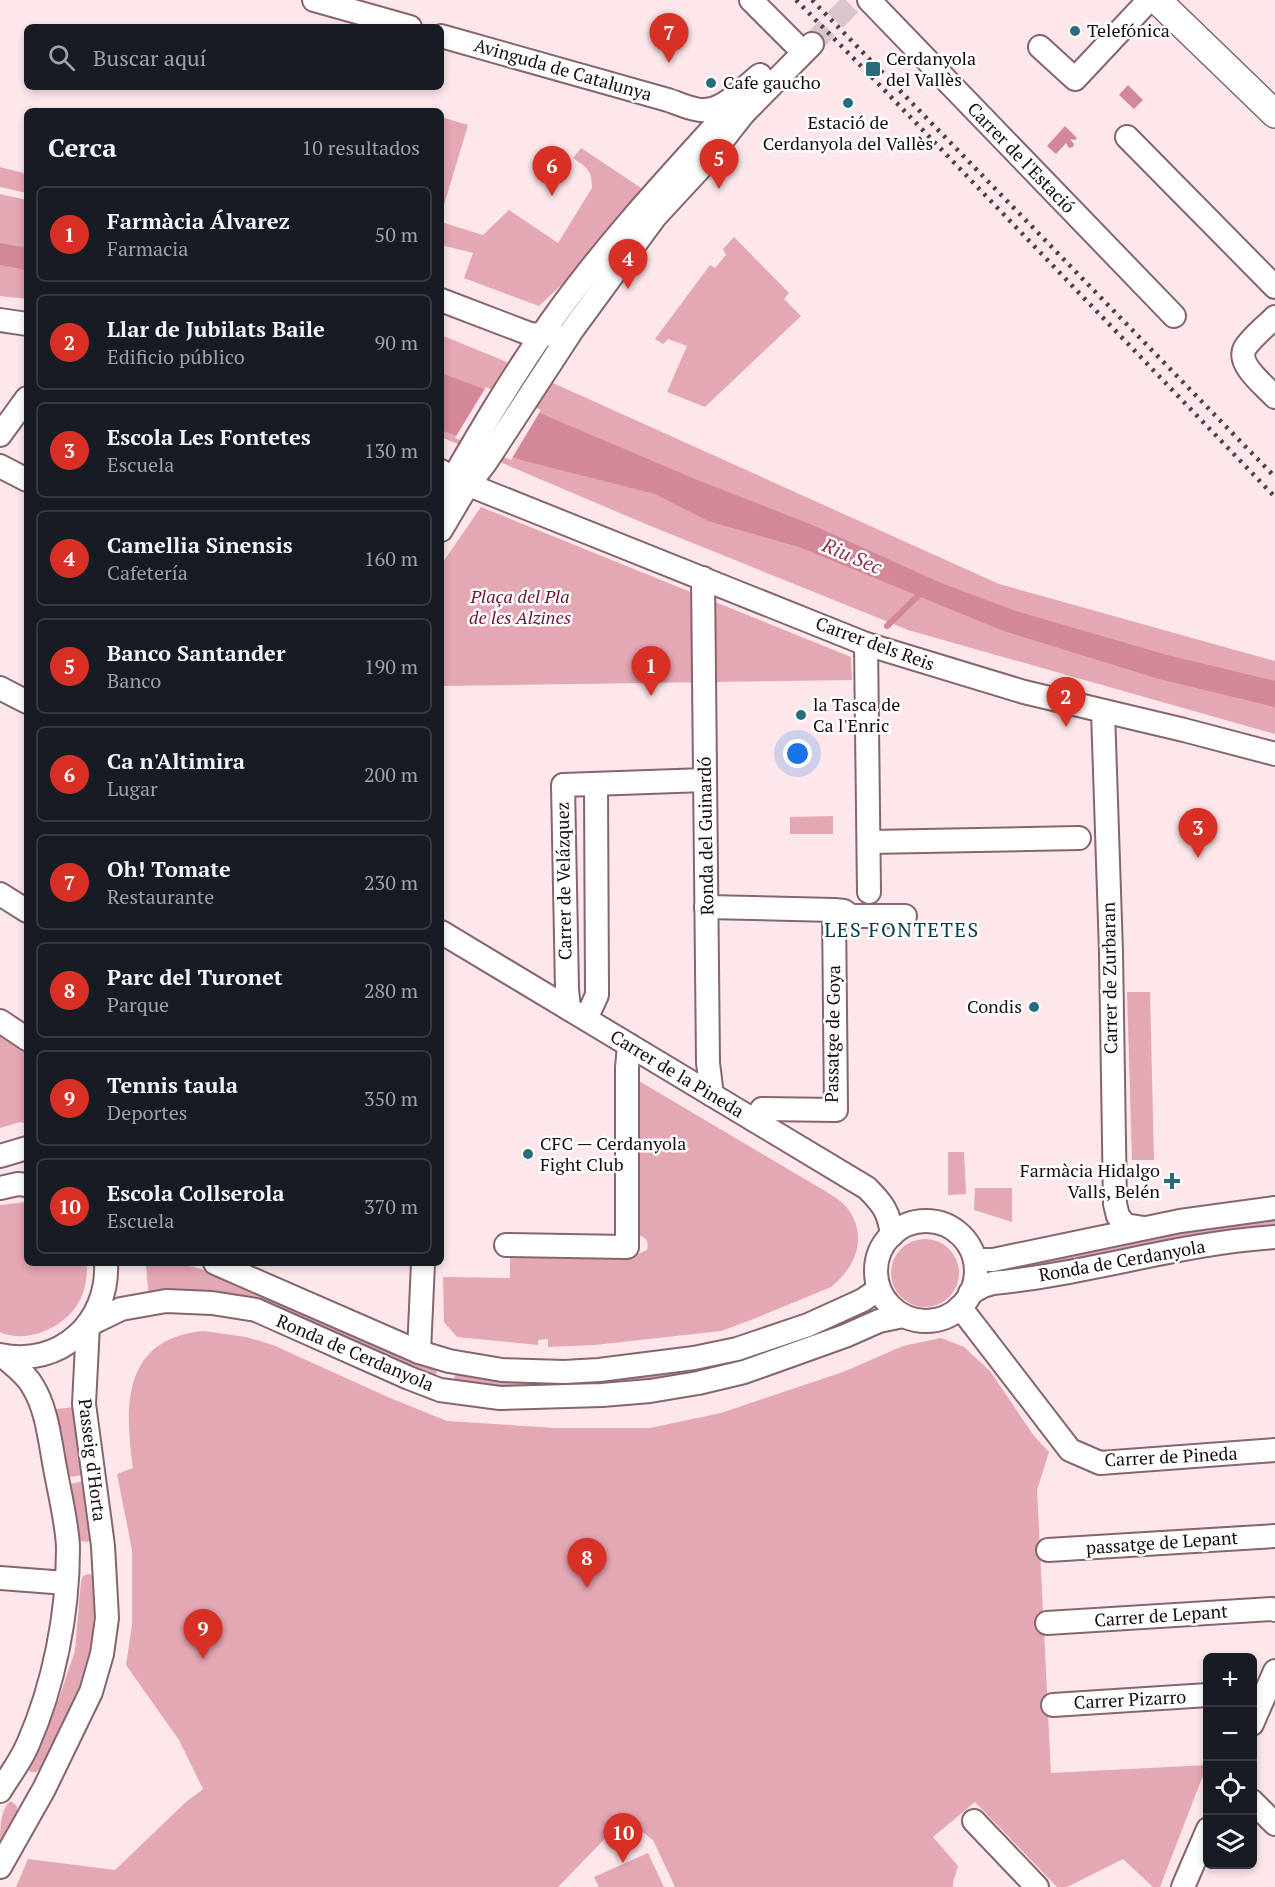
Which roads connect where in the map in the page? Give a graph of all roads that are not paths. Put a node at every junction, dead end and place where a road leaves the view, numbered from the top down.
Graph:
1 (314, 0) edge
2 (751, 0) edge
3 (1149, 0) edge
4 (1157, 0) edge
5 (858, 1) edge
6 (399, 24) edge
7 (444, 37) edge
8 (803, 40) junction
9 (1040, 47) dead end
10 (760, 75) junction
11 (686, 105) junction
12 (1275, 114) edge
13 (1127, 137) dead end
14 (707, 155) junction
15 (1275, 287) edge
16 (444, 301) edge
17 (1174, 316) dead end
18 (1275, 317) edge
19 (0, 320) edge
20 (24, 324) edge
21 (545, 350) junction
22 (1275, 397) edge
23 (24, 402) edge
24 (0, 435) edge
25 (0, 466) edge
26 (24, 478) edge
27 (454, 488) edge
28 (444, 520) edge
29 (703, 578) junction
30 (866, 644) junction
31 (0, 688) edge
32 (24, 700) edge
33 (1103, 711) junction
34 (1275, 754) edge
35 (705, 780) junction
36 (596, 784) junction
37 (1079, 838) dead end
38 (870, 842) junction
39 (869, 892) dead end
40 (0, 894) edge
41 (706, 907) junction
42 (24, 909) edge
43 (834, 910) junction
44 (905, 916) dead end
45 (444, 934) edge
46 (578, 1014) junction
47 (0, 1022) edge
48 (24, 1037) edge
49 (629, 1045) junction
50 (712, 1095) junction
51 (754, 1120) junction
52 (24, 1149) edge
53 (0, 1156) edge
54 (1275, 1208) edge
55 (1143, 1228) junction
56 (892, 1235) junction
57 (1275, 1237) edge
58 (506, 1245) dead end
59 (975, 1260) junction
60 (106, 1266) edge
61 (222, 1266) edge
62 (423, 1266) edge
63 (879, 1289) junction
64 (965, 1300) junction
65 (903, 1316) junction
66 (88, 1325) junction
67 (419, 1352) junction
68 (1, 1356) edge
69 (1275, 1450) edge
70 (1275, 1536) edge
71 (1048, 1551) dead end
72 (67, 1560) junction
73 (104, 1560) junction
74 (0, 1578) edge
75 (66, 1583) junction
76 (1275, 1610) edge
77 (1047, 1623) dead end
78 (1275, 1671) edge
79 (1259, 1692) edge
80 (1203, 1695) edge
81 (1053, 1705) dead end
82 (1256, 1707) edge
83 (2, 1787) edge
84 (44, 1789) junction
85 (1257, 1806) edge
86 (974, 1821) dead end
87 (1275, 1824) edge
88 (1203, 1841) edge
89 (0, 1867) edge
90 (1037, 1887) edge
91 (1183, 1887) edge

1 - 6 street
2 - 8 street
3 - 9 street
4 - 12 main road
5 - 17 street, Carrer de l'Estació
7 - 11 street, Avinguda de Catalunya
8 - 10 street, Avinguda de Catalunya
8 - 14 street
10 - 11 street, Avinguda de Catalunya
10 - 14 street, Avinguda de Catalunya
11 - 14 street
13 - 15 street
14 - 21 street
16 - 21 street
18 - 22 street
19 - 20 street
21 - 27 street
23 - 24 street
25 - 26 street
27 - 28 street
27 - 29 street, Carrer dels Reis
29 - 30 street, Carrer dels Reis
29 - 35 street, Ronda del Guinardó
30 - 33 street, Carrer dels Reis
30 - 38 street
31 - 32 street
33 - 34 street, Carrer dels Reis
33 - 55 street, Carrer de Zurbaran
35 - 36 street, Carrer de Velázquez
35 - 41 street, Ronda del Guinardó
36 - 46 street, Carrer de Velázquez
36 - 46 street, Carrer de Velázquez
37 - 38 street
38 - 39 street
40 - 42 street
41 - 43 street
41 - 50 street, Ronda del Guinardó
43 - 44 street
43 - 51 street, Passatge de Goya
45 - 46 street, Carrer de la Pineda
46 - 49 street, Carrer de la Pineda
47 - 48 street
49 - 50 street, Carrer de la Pineda
49 - 58 street
50 - 51 street, Carrer de la Pineda
51 - 56 street, Carrer de la Pineda
52 - 53 street
54 - 55 street, Ronda de Cerdanyola
55 - 59 street, Ronda de Cerdanyola
56 - 59 street
56 - 63 street
57 - 64 street, Ronda de Cerdanyola
59 - 64 street
60 - 66 street
61 - 67 street, Ronda de Cerdanyola
62 - 67 street
63 - 65 street
63 - 67 street, Ronda de Cerdanyola
64 - 65 street
64 - 69 street, Carrer de Pineda
65 - 66 street, Ronda de Cerdanyola
66 - 68 street
66 - 73 street, Passeig d'Horta
68 - 72 street, Passeig d'Horta
70 - 71 street, passatge de Lepant
72 - 73 street
72 - 75 street, Passeig d'Horta
73 - 84 street, Passeig d'Horta
74 - 75 street
75 - 83 street, Passeig d'Horta
76 - 77 street, Carrer de Lepant
78 - 79 street
79 - 82 street
80 - 81 street, Carrer Pizarro
83 - 84 street, Passeig d'Horta
84 - 89 street, Passeig d'Horta
85 - 87 street
86 - 90 street
88 - 91 street

